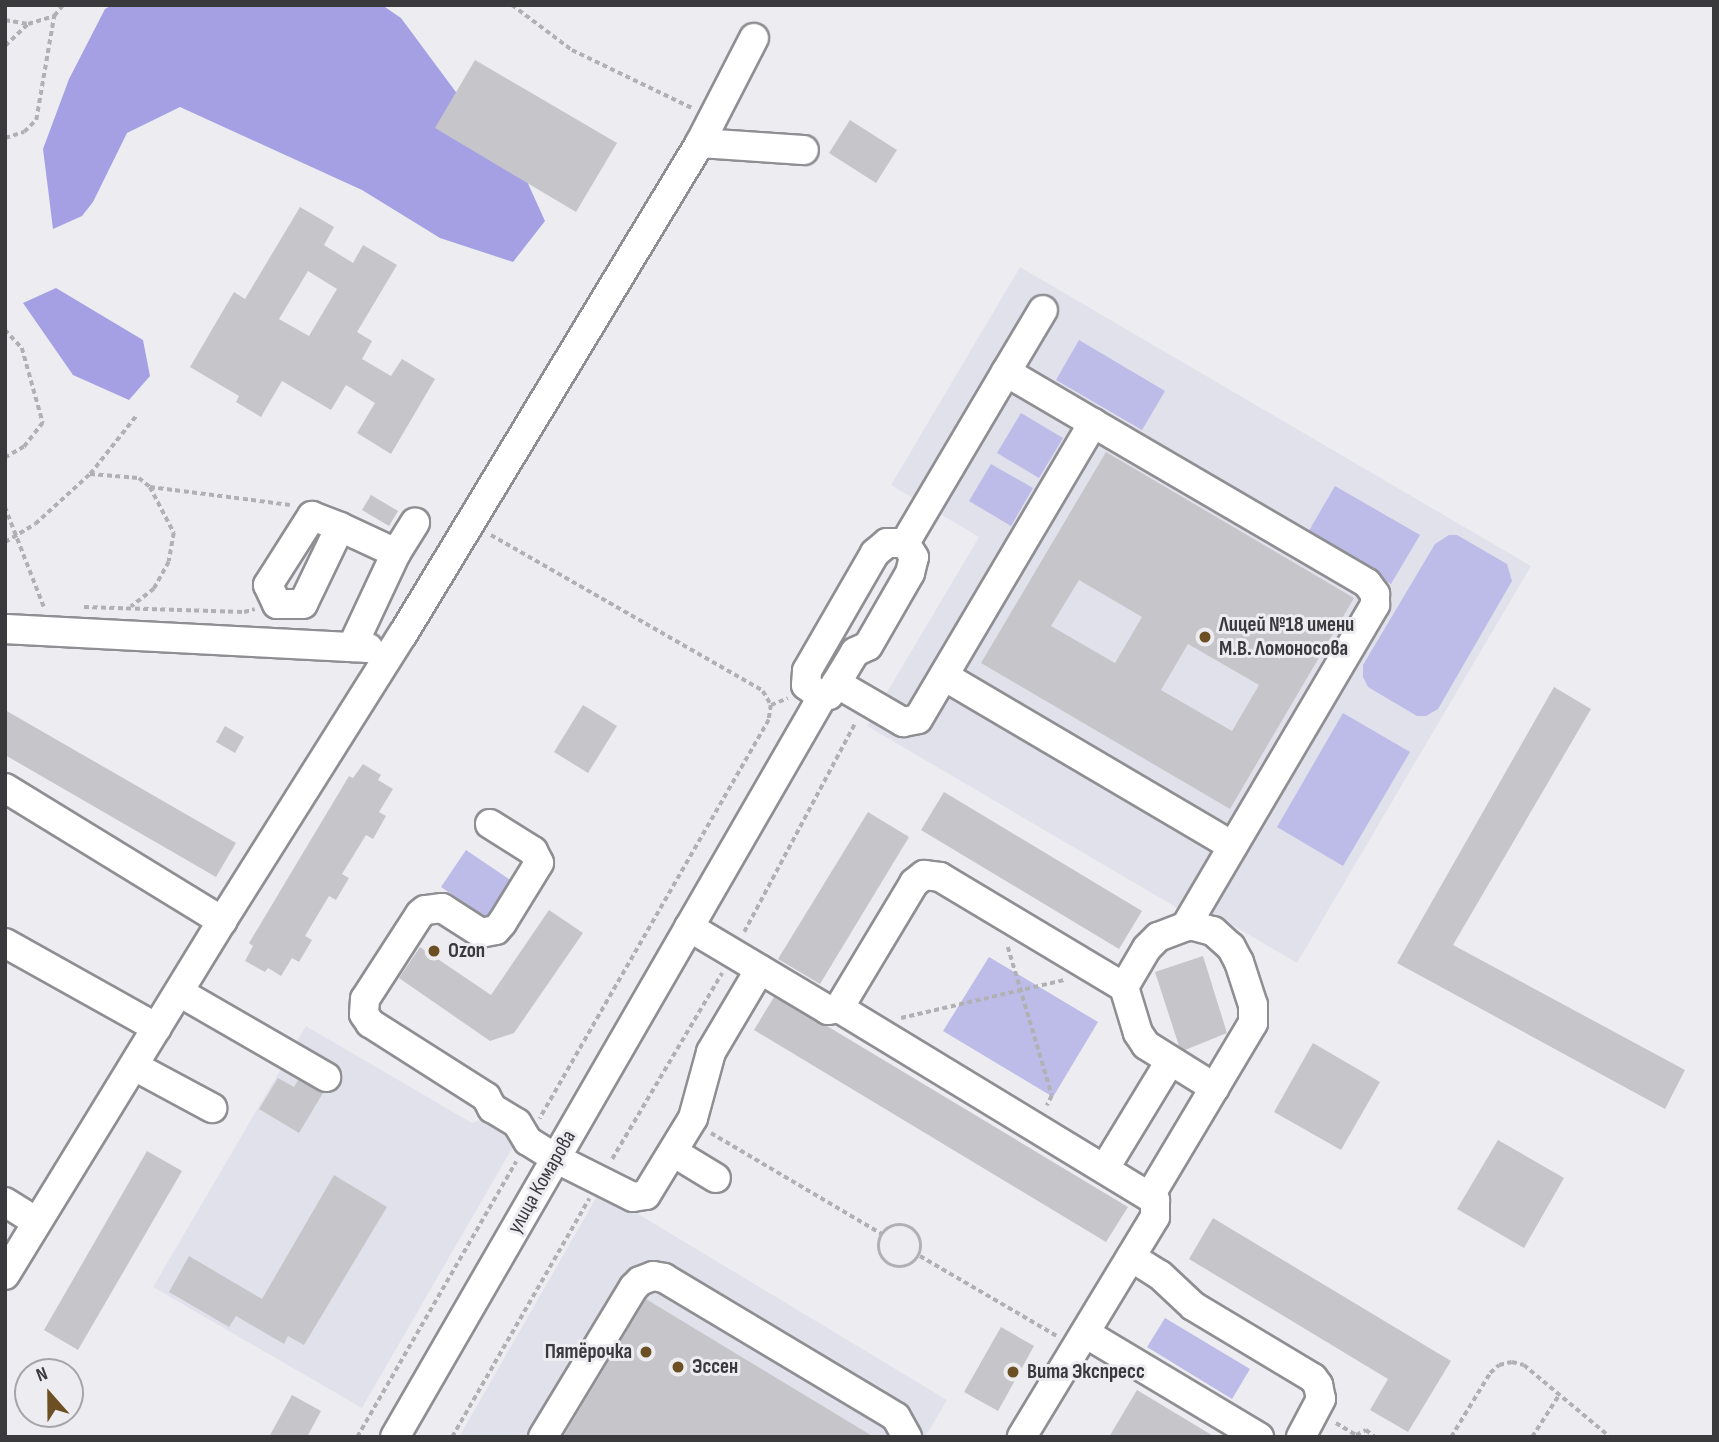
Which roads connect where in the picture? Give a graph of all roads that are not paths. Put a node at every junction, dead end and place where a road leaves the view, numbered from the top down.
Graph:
1 (754, 38) dead end
2 (700, 142) junction
3 (804, 150) dead end
4 (1043, 310) dead end
5 (1006, 372) junction
6 (1093, 423) junction
7 (415, 523) dead end
8 (340, 527) junction
9 (905, 543) junction
10 (396, 553) junction
11 (5, 629) edge
12 (352, 647) junction
13 (393, 650) junction
14 (944, 676) junction
15 (829, 690) junction
16 (5, 788) edge
17 (491, 824) dead end
18 (1233, 846) junction
19 (222, 921) junction
20 (1186, 926) junction
21 (689, 927) junction
22 (5, 943) edge
23 (760, 969) junction
24 (1124, 987) junction
25 (179, 992) junction
26 (839, 1008) junction
27 (157, 1028) junction
28 (1170, 1061) junction
29 (135, 1066) junction
30 (327, 1077) dead end
31 (1216, 1088) junction
32 (212, 1108) dead end
33 (673, 1152) junction
34 (555, 1158) junction
35 (1105, 1168) junction
36 (716, 1178) dead end
37 (1150, 1196) junction
38 (5, 1202) edge
39 (37, 1221) junction
40 (1131, 1258) junction
41 (5, 1275) edge
42 (1081, 1340) junction
43 (395, 1437) edge
44 (543, 1437) edge
45 (907, 1437) edge
46 (1022, 1437) edge
47 (1259, 1437) edge
48 (1301, 1437) edge

1 - 2 street
2 - 3 street
2 - 13 street
4 - 5 street
5 - 6 street
5 - 9 street
6 - 14 street
6 - 18 street
7 - 10 street
8 - 8 street
8 - 10 street
9 - 15 street, улица Комарова
9 - 15 street
10 - 12 street
11 - 12 street
12 - 13 street
13 - 19 street
14 - 15 street
14 - 18 street
15 - 21 street, улица Комарова
16 - 19 street
17 - 34 street
18 - 20 street
19 - 25 street
20 - 24 street
20 - 31 street
21 - 23 street
21 - 34 street, улица Комарова
22 - 27 street
23 - 26 street
23 - 33 street
24 - 26 street
24 - 28 street
25 - 27 street
25 - 30 street
26 - 35 street
27 - 29 street
28 - 31 street
28 - 35 street
29 - 32 street
29 - 39 street
31 - 37 street
33 - 34 street
33 - 36 street
34 - 43 street, улица Комарова
35 - 37 street
37 - 40 street
38 - 39 street
39 - 41 street
40 - 42 street
40 - 48 street
42 - 46 street
42 - 47 street
44 - 45 street

